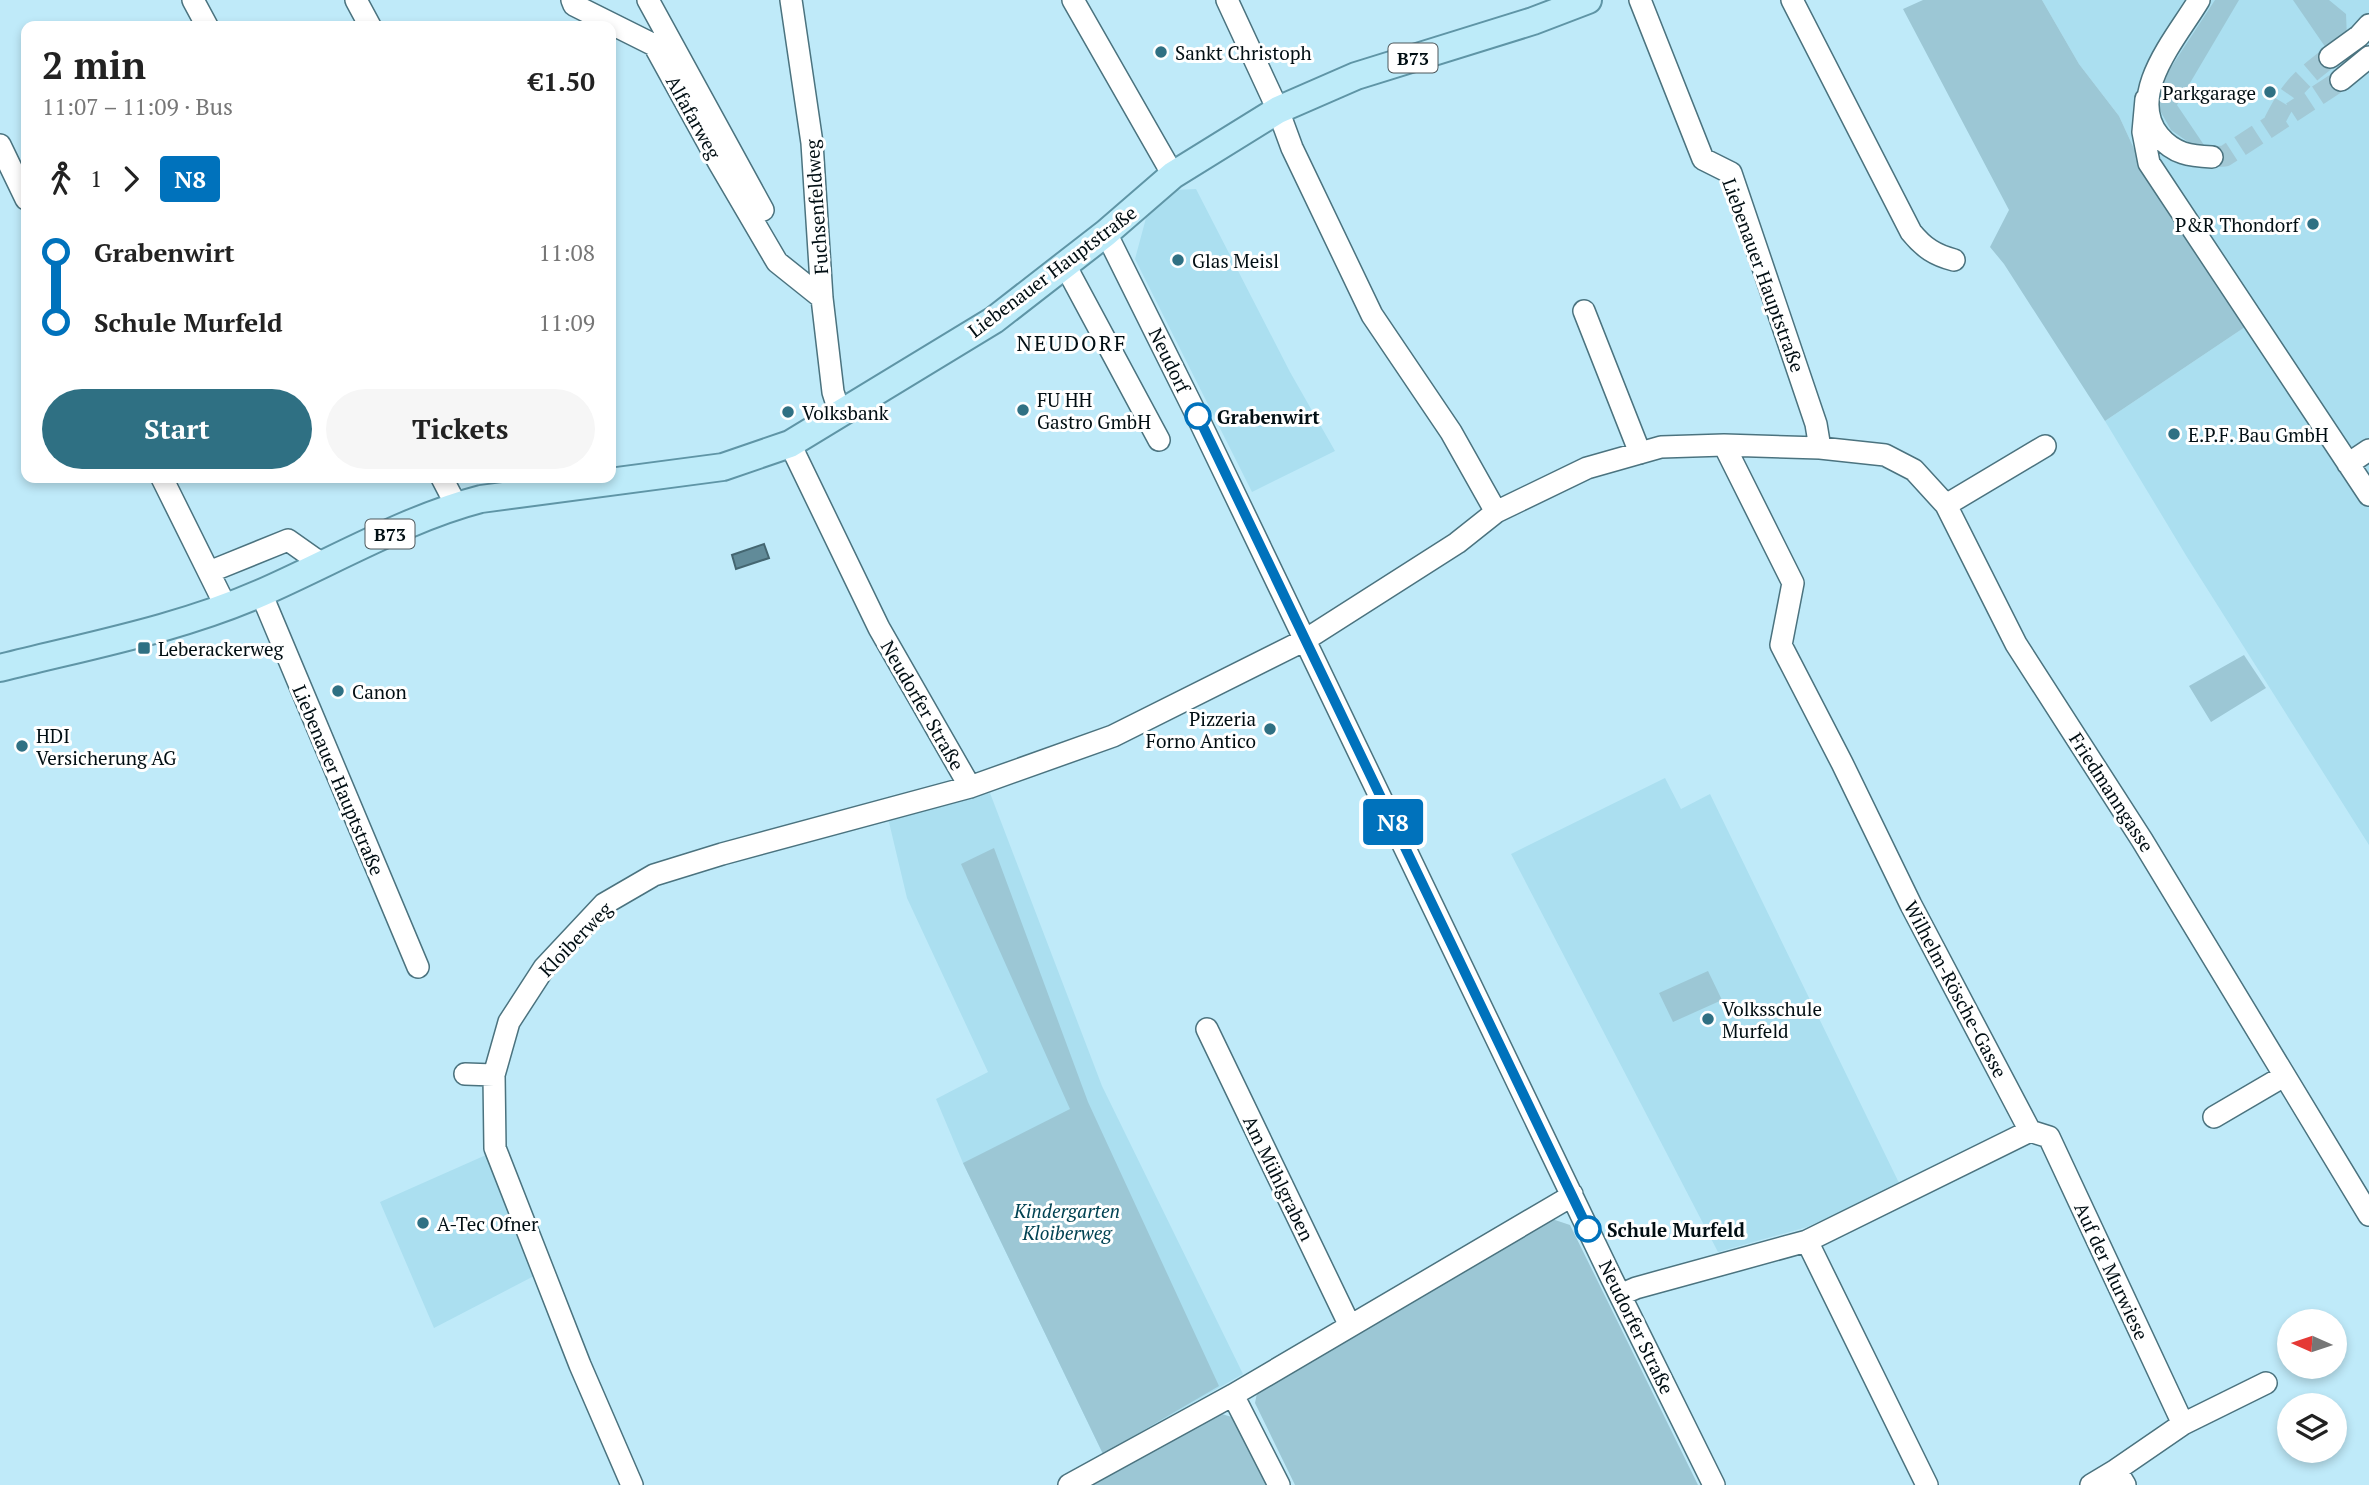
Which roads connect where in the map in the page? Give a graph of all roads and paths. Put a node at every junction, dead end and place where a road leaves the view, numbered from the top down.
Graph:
1 (193, 0) edge
2 (356, 0) edge
3 (572, 0) edge
4 (648, 0) edge
5 (791, 0) edge
6 (1073, 0) edge
7 (1227, 0) edge
8 (1588, 0) edge
9 (1640, 0) edge
10 (1792, 0) edge
11 (2199, 0) edge
12 (204, 21) edge
13 (367, 21) edge
14 (606, 21) edge
15 (2369, 25) edge
16 (616, 26) edge
17 (2330, 57) tunnel mouth
18 (2369, 57) edge
19 (2341, 80) tunnel mouth
20 (2146, 99) junction
21 (1278, 110) junction
22 (0, 145) edge
23 (2212, 157) tunnel mouth
24 (1173, 175) junction
25 (21, 189) edge
26 (1106, 233) junction
27 (1954, 260) dead end
28 (1065, 265) junction
29 (787, 268) junction
30 (822, 298) junction
31 (1584, 310) dead end
32 (840, 414) junction
33 (1159, 440) dead end
34 (790, 444) junction
35 (1724, 445) junction
36 (2045, 446) dead end
37 (1820, 448) junction
38 (2369, 450) edge
39 (1640, 453) junction
40 (2348, 464) junction
41 (616, 479) edge
42 (164, 483) edge
43 (445, 483) edge
44 (584, 483) edge
45 (2369, 495) edge
46 (456, 505) junction
47 (1946, 505) junction
48 (1496, 512) junction
49 (322, 564) junction
50 (209, 572) junction
51 (261, 593) junction
52 (226, 607) junction
53 (1305, 640) junction
54 (0, 668) edge
55 (970, 787) junction
56 (418, 967) dead end
57 (1208, 1029) dead end
58 (465, 1074) dead end
59 (494, 1075) junction
60 (2284, 1076) junction
61 (2214, 1117) dead end
62 (2029, 1130) junction
63 (1572, 1194) junction
64 (2369, 1215) edge
65 (1807, 1241) junction
66 (1620, 1295) junction
67 (1350, 1326) junction
68 (2266, 1383) dead end
69 (1233, 1395) junction
70 (2183, 1424) junction
71 (2121, 1478) edge
72 (632, 1485) edge
73 (1069, 1485) edge
74 (1279, 1485) edge
75 (1714, 1485) edge
76 (1927, 1485) edge
77 (2091, 1485) edge

1 - 12 street
2 - 13 street
3 - 14 street, Alfafarweg
4 - 29 street, Alfafarweg
5 - 30 street, Fuchsenfeldweg
6 - 24 street
7 - 21 street
8 - 21 main road, Liebenauer Hauptstraße / B73
9 - 37 street, Liebenauer Hauptstraße
10 - 27 street
11 - 20 street
15 - 17 street
16 - 29 street, Alfafarweg
18 - 19 street
20 - 23 street
20 - 40 street
21 - 24 main road, Liebenauer Hauptstraße / B73
21 - 48 street
22 - 25 street
24 - 26 main road, Liebenauer Hauptstraße / B73
26 - 28 main road, Liebenauer Hauptstraße / B73
26 - 53 street, Neudorf
28 - 32 main road, Liebenauer Hauptstraße / B73
28 - 33 street
29 - 30 street, Alfafarweg
30 - 32 street, Fuchsenfeldweg
31 - 39 street
32 - 34 main road, Liebenauer Hauptstraße / B73
34 - 41 main road, Liebenauer Hauptstraße / B73
34 - 55 street, Neudorfer Straße
35 - 37 street, Friedmanngasse
35 - 39 street
35 - 62 street, Wilhelm-Rösche-Gasse
36 - 47 street
37 - 47 street, Friedmanngasse
38 - 40 street
39 - 48 street
40 - 45 street
42 - 50 street
43 - 46 street
44 - 46 main road, Liebenauer Hauptstraße / B73
46 - 49 main road, Liebenauer Hauptstraße / B73
47 - 60 street, Friedmanngasse
48 - 53 street, Neudorfer Straße
49 - 50 street
49 - 51 main road, Liebenauer Hauptstraße / B73
50 - 52 street
51 - 52 main road, Liebenauer Hauptstraße / B73
51 - 56 street, Liebenauer Hauptstraße
52 - 54 main road, Liebenauer Hauptstraße / B73
53 - 55 street, Neudorfer Straße
53 - 63 street, Neudorfer Straße
55 - 59 street, Kloiberweg
57 - 67 street, Am Mühlgraben
58 - 59 street
59 - 72 street, Kloiberweg
60 - 61 street
60 - 64 street, Friedmanngasse
62 - 65 street
62 - 70 street, Auf der Murwiese
63 - 66 street, Neudorfer Straße
63 - 67 street
65 - 66 street
65 - 76 street
66 - 75 street, Neudorfer Straße
67 - 69 street
68 - 70 street
69 - 73 street
69 - 74 street
70 - 71 street
71 - 77 street

